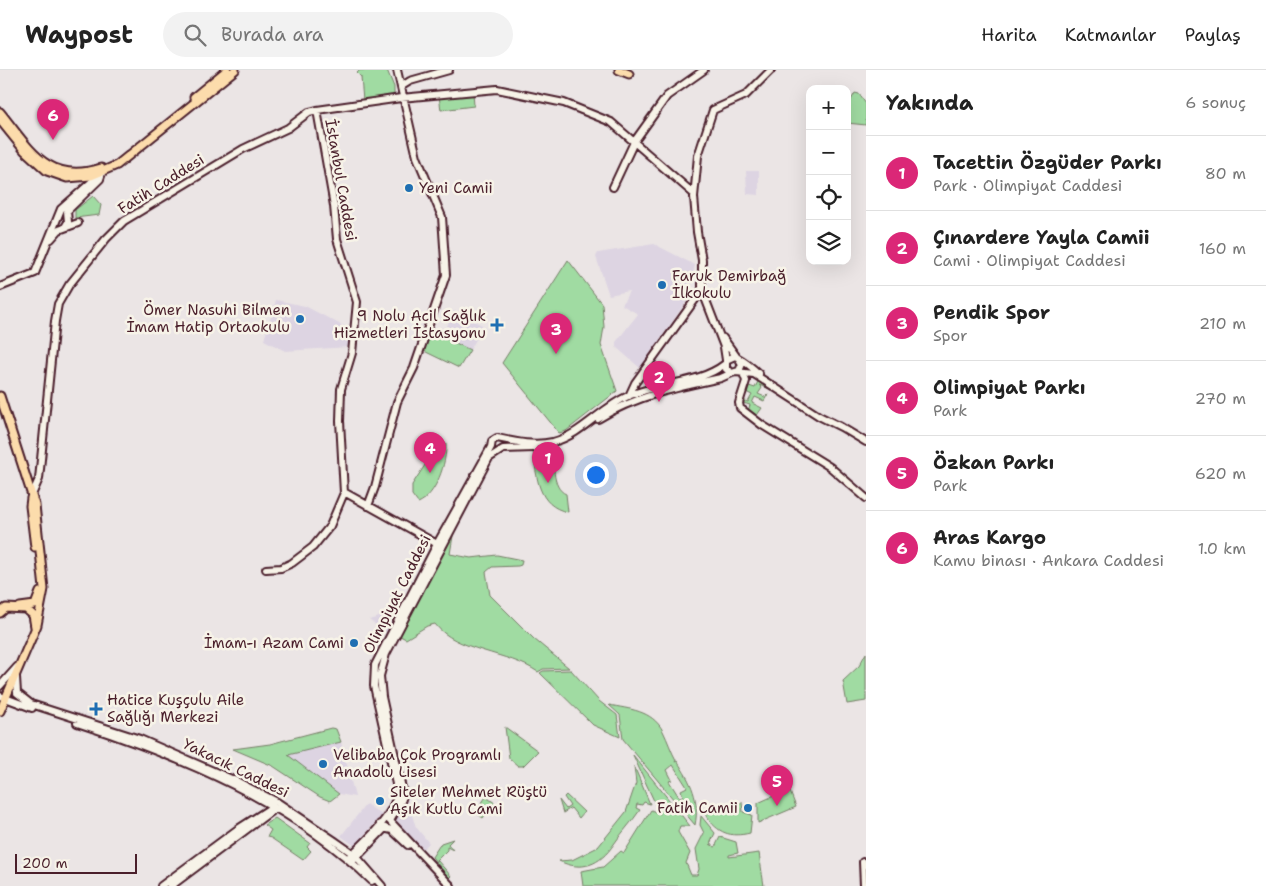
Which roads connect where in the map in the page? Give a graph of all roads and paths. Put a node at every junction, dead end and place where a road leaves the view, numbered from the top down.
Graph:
1 (227, 70) edge
2 (236, 70) edge
3 (393, 70) edge
4 (397, 70) edge
5 (449, 70) edge
6 (619, 70) edge
7 (626, 70) edge
8 (704, 70) edge
9 (771, 70) edge
10 (402, 86) junction
11 (403, 99) junction
12 (317, 110) junction
13 (0, 112) edge
14 (0, 120) edge
15 (634, 142) junction
16 (99, 172) junction
17 (613, 187) dead end
18 (694, 194) junction
19 (67, 219) junction
20 (57, 220) junction
21 (65, 227) junction
22 (48, 242) junction
23 (0, 287) edge
24 (702, 290) junction
25 (718, 330) junction
26 (738, 358) junction
27 (726, 362) junction
28 (737, 373) junction
29 (774, 386) junction
30 (0, 396) edge
31 (629, 396) junction
32 (502, 441) junction
33 (866, 442) edge
34 (493, 449) junction
35 (503, 449) junction
36 (344, 492) junction
37 (31, 497) junction
38 (866, 498) edge
39 (368, 506) junction
40 (439, 545) junction
41 (266, 569) dead end
42 (20, 607) junction
43 (3, 610) edge
44 (34, 631) junction
45 (26, 650) junction
46 (18, 666) junction
47 (0, 686) edge
48 (2, 697) edge
49 (0, 710) edge
50 (274, 804) junction
51 (386, 824) junction
52 (421, 856) junction
53 (353, 858) junction
54 (863, 862) dead end
55 (161, 886) edge
56 (171, 886) edge
57 (377, 886) edge
58 (382, 886) edge
59 (446, 886) edge
60 (451, 886) edge
61 (864, 886) edge

1 - 16 main road
2 - 16 main road
3 - 11 street
4 - 10 street
5 - 10 street
6 - 7 main road
8 - 15 street
9 - 18 street
10 - 11 street
11 - 12 street
11 - 15 street
11 - 39 street
12 - 36 street, İstanbul Caddesi
12 - 37 street, Fatih Caddesi
13 - 16 main road
14 - 16 main road
15 - 17 street
15 - 18 street
16 - 19 street
16 - 20 street
18 - 24 street
19 - 20 street
19 - 21 street
19 - 21 street
20 - 21 street
20 - 22 street
21 - 22 street
22 - 23 street
24 - 25 street
24 - 31 street
25 - 26 street
25 - 27 street
26 - 27 street
26 - 28 street
26 - 29 street
27 - 28 street
27 - 31 street
28 - 29 street
28 - 35 street
28 - 38 street
29 - 33 street
30 - 37 main road, Yakacık Caddesi
31 - 32 street
32 - 34 street
32 - 35 street
34 - 35 street
34 - 40 street, Olimpiyat Caddesi
36 - 39 street
36 - 41 street, İstanbul Caddesi
37 - 42 main road, Yakacık Caddesi
37 - 44 main road, Yakacık Caddesi
39 - 40 street
40 - 51 street, Olimpiyat Caddesi
42 - 43 main road
42 - 44 main road
44 - 45 main road, Yakacık Caddesi
45 - 46 main road, Yakacık Caddesi
45 - 50 street, Yakacık Caddesi
46 - 47 street, Yakacık Caddesi
46 - 48 main road, Yakacık Caddesi
48 - 49 main road
48 - 50 street, Yakacık Caddesi
50 - 53 street, Yakacık Caddesi
50 - 55 street
50 - 56 street
51 - 52 street
51 - 53 street, Olimpiyat Caddesi
52 - 59 street
52 - 60 street
53 - 57 street, Yakacık Caddesi
53 - 58 street, Yakacık Caddesi
54 - 61 street

